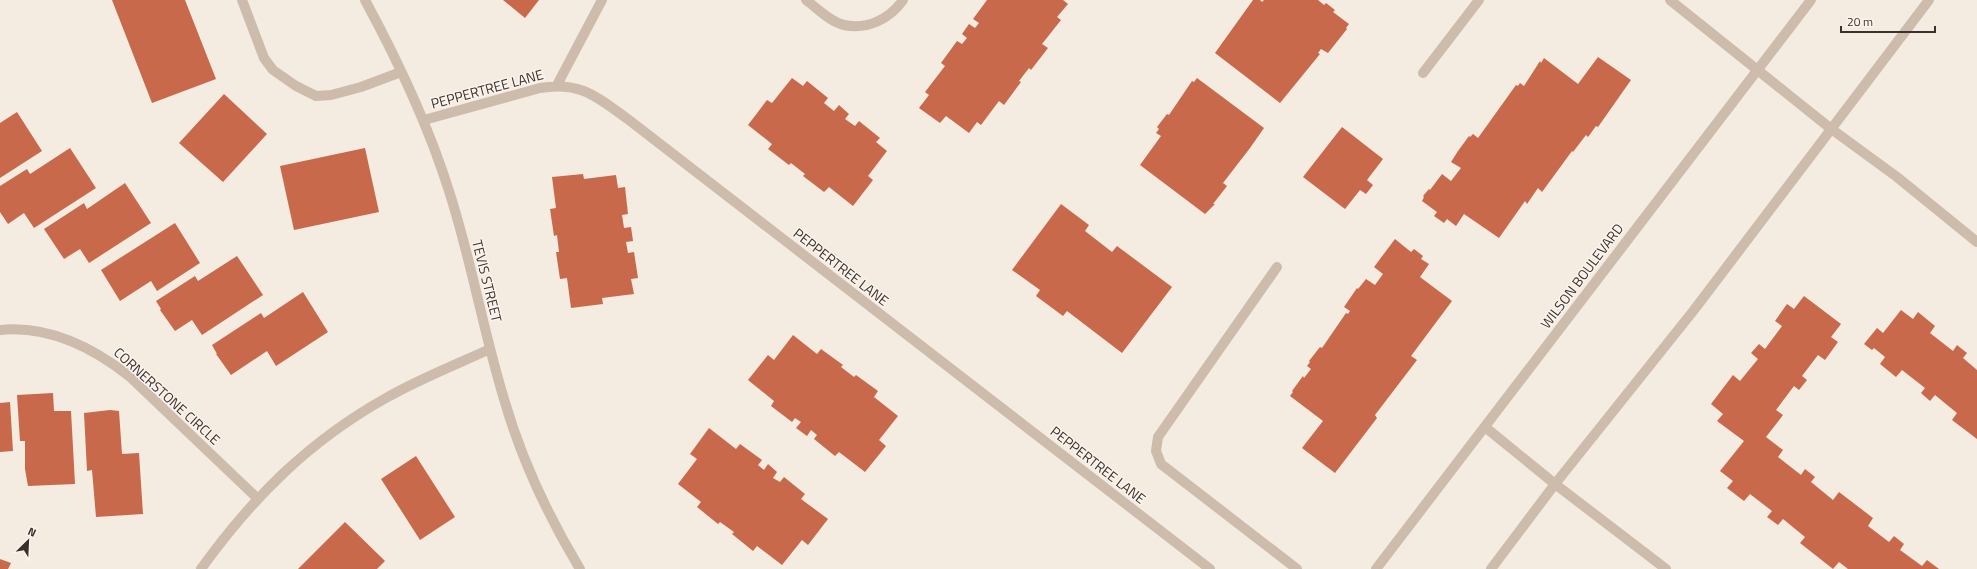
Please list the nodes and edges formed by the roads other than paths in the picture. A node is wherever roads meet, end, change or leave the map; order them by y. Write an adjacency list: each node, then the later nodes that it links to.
1 (242, 0): 11 (street)
2 (365, 0): 11 (street, TEVIS STREET)
3 (602, 0): 13 (street)
4 (806, 0): 5 (street)
5 (903, 0)
6 (1479, 0): 12 (street)
7 (1670, 0): 10 (street)
8 (1811, 0): 10 (street, WILSON BOULEVARD)
9 (1929, 0): 15 (street)
10 (1757, 70): 15 (street); 20 (street, WILSON BOULEVARD)
11 (401, 72): 14 (street, TEVIS STREET)
12 (1423, 73)
13 (557, 85): 14 (street, PEPPERTREE LANE); 25 (street, PEPPERTREE LANE)
14 (424, 120): 19 (street, TEVIS STREET)
15 (1830, 128): 16 (street); 21 (street)
16 (1977, 242)
17 (1276, 267): 26 (street)
18 (0, 330): 22 (street, CORNERSTONE CIRCLE)
19 (490, 349): 22 (street); 24 (street, TEVIS STREET)
20 (1485, 427): 21 (street); 27 (street, WILSON BOULEVARD)
21 (1555, 484): 28 (street); 29 (street)
22 (257, 498): 23 (street)
23 (201, 569)
24 (580, 569)
25 (1210, 569)
26 (1297, 569)
27 (1376, 569)
28 (1491, 569)
29 (1666, 569)

